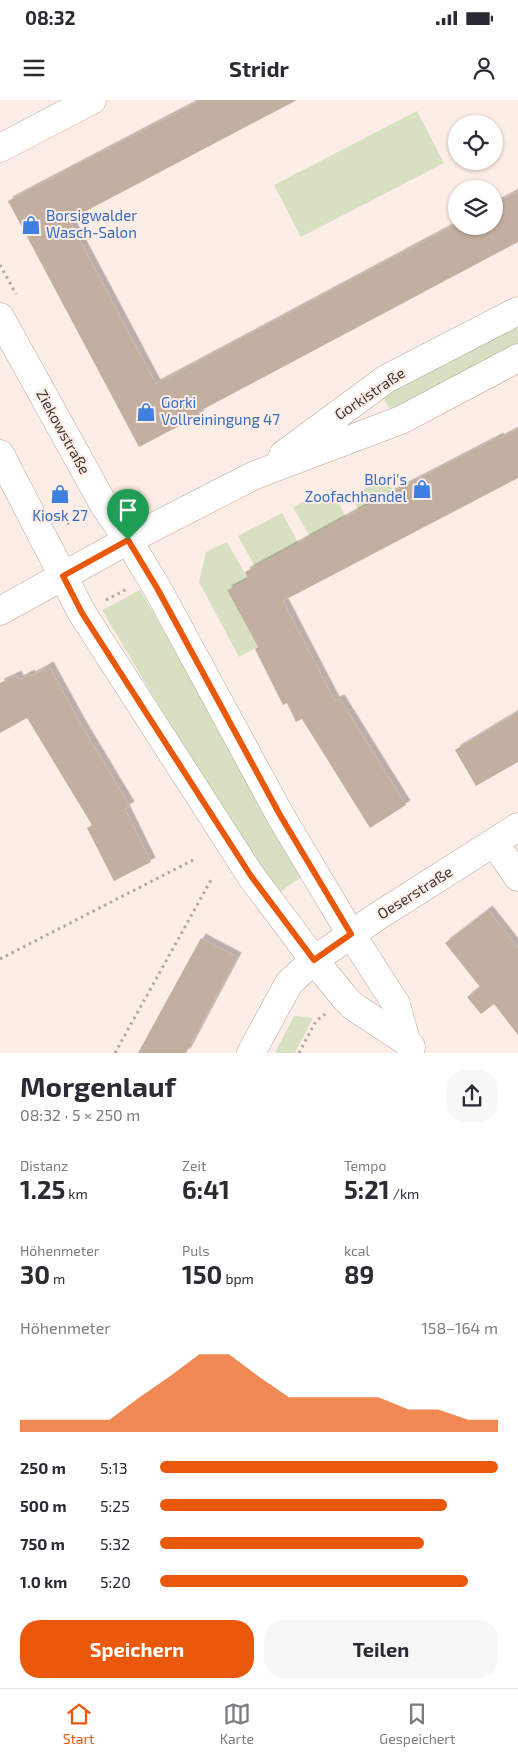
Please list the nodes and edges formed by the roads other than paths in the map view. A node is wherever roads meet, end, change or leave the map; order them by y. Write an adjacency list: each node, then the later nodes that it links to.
1 (92, 100): 2 (street)
2 (0, 148)
3 (518, 311): 7 (street, Gorkistraße)
4 (0, 317): 8 (street, Ziekowstraße)
5 (518, 358): 7 (street, Gorkistraße)
6 (0, 454): 9 (street, Ziekowstraße)
7 (256, 475): 8 (street, Gorkistraße)
8 (128, 540): 9 (street, Gorkistraße); 14 (street, Ziekowstraße)
9 (63, 576): 10 (street, Gorkistraße); 15 (street, Ziekowstraße)
10 (0, 611)
11 (518, 828): 12 (street, Oeserstraße)
12 (494, 842): 13 (street); 14 (street, Oeserstraße)
13 (518, 876)
14 (351, 934): 15 (street, Oeserstraße); 16 (street, Ziekowstraße)
15 (314, 960): 16 (street, Ziekowstraße); 17 (street, Oeserstraße)
16 (411, 1047)
17 (251, 1053)

